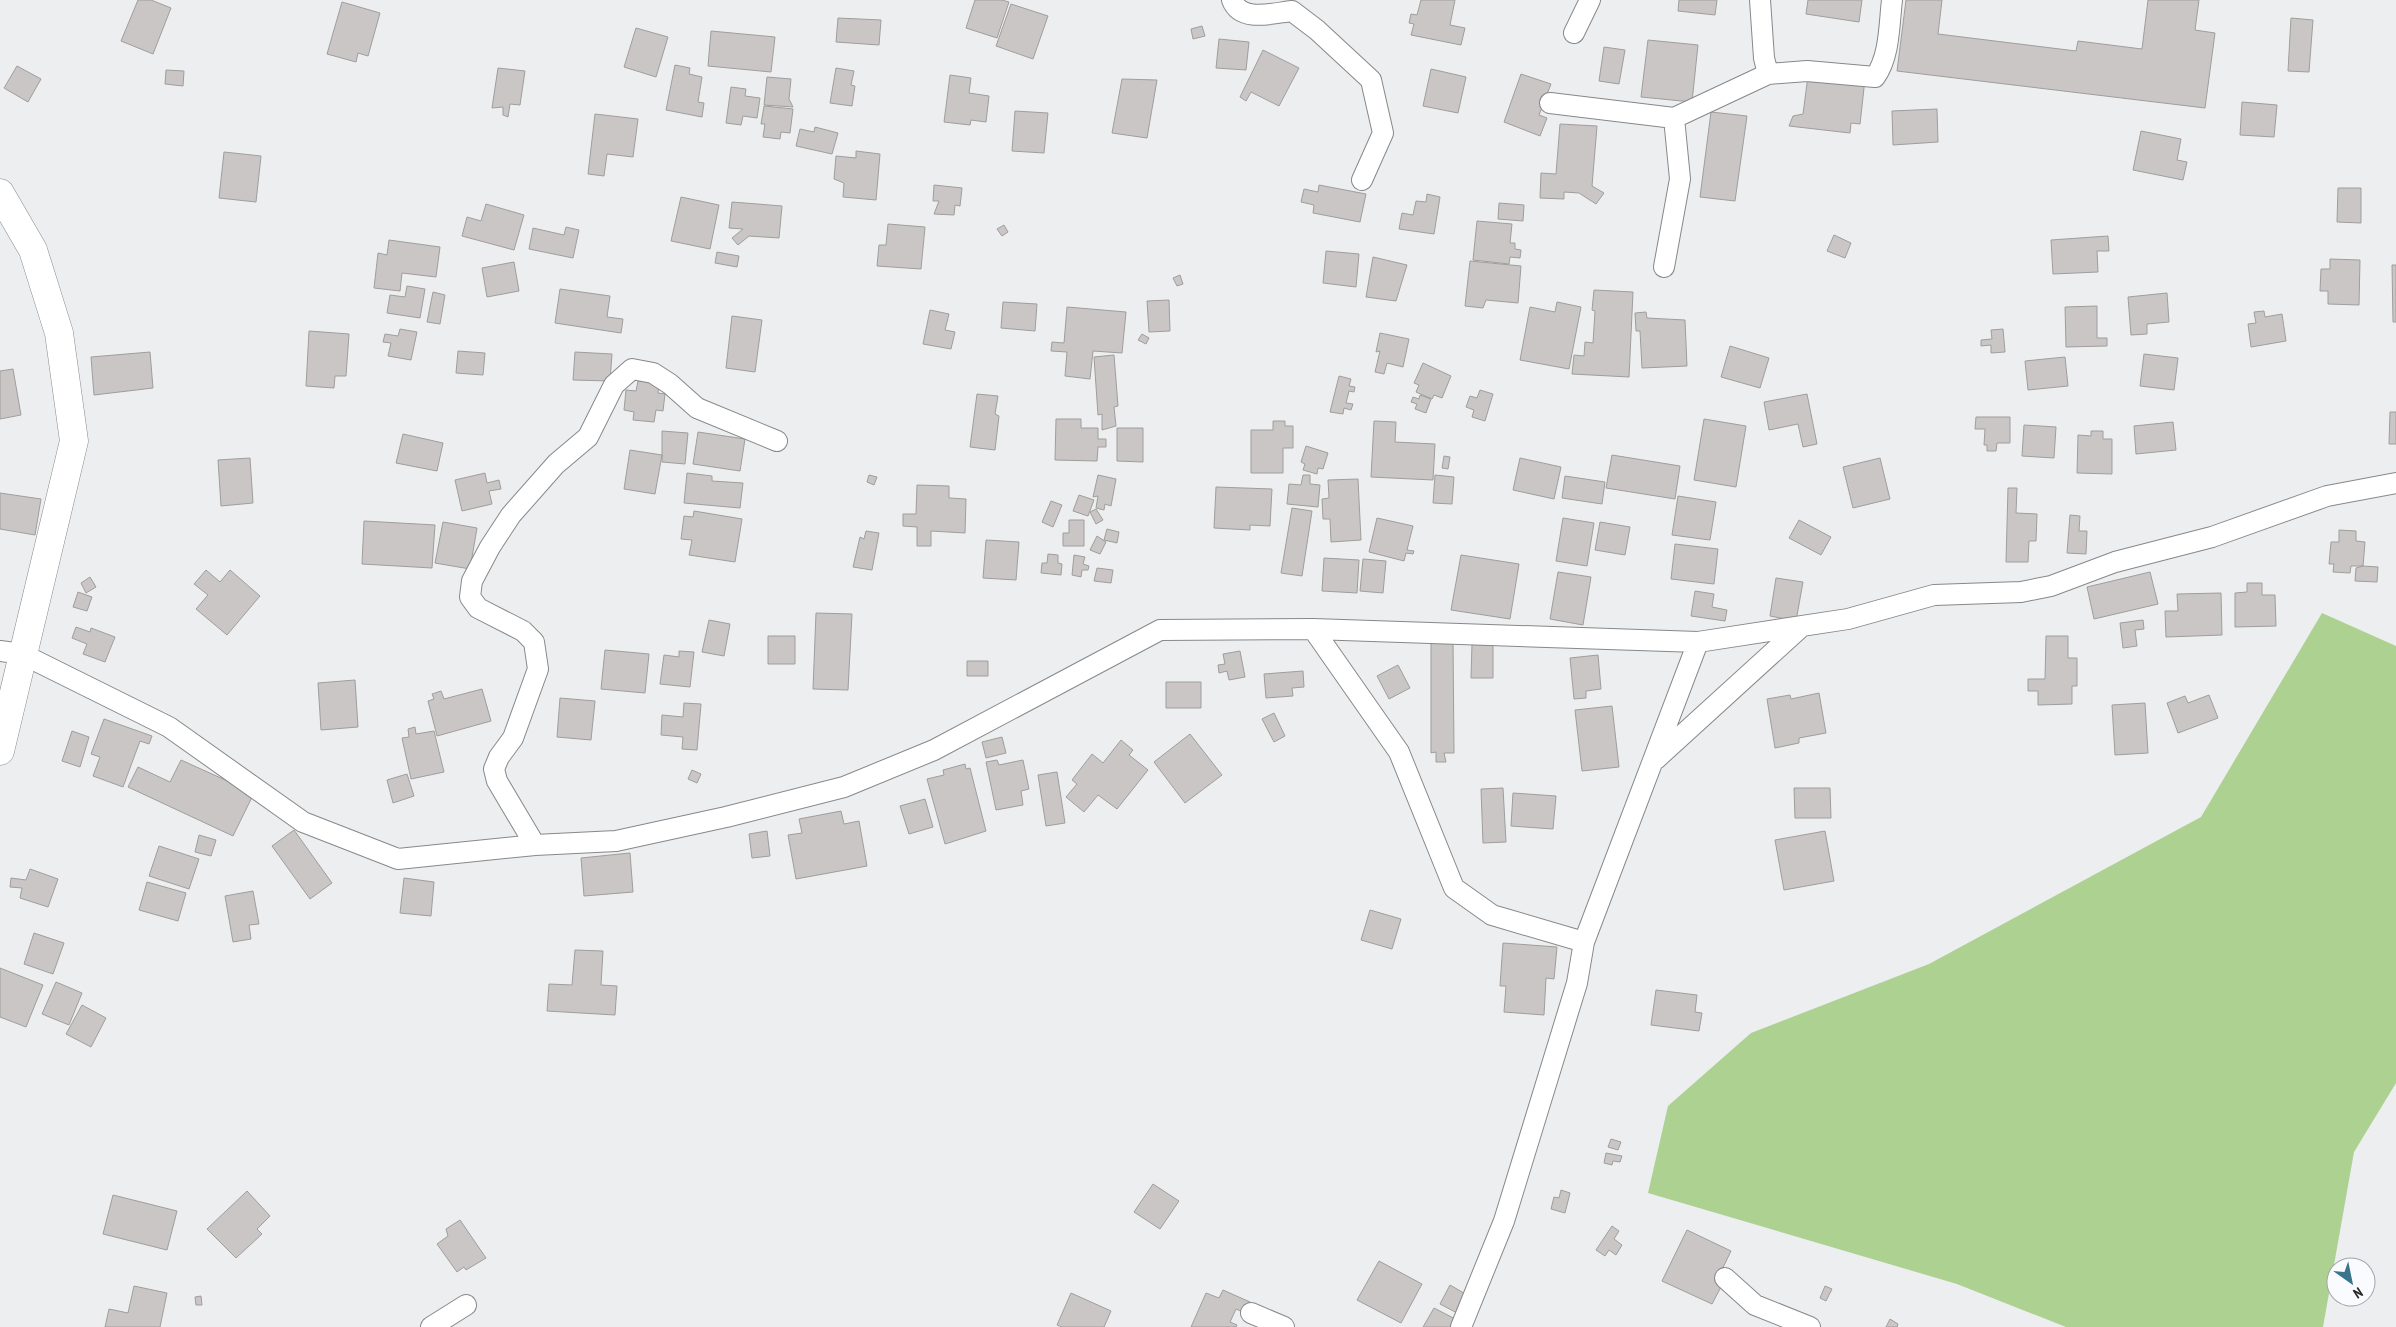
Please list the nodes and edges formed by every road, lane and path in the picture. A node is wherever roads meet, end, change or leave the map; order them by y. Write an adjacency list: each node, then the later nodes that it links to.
1 (1232, 0): 9 (street)
2 (1590, 0): 5 (street)
3 (1760, 0): 6 (street)
4 (1892, 0): 6 (street)
5 (1574, 33)
6 (1768, 74): 8 (street)
7 (1550, 103): 8 (street)
8 (1674, 118): 11 (street)
9 (1362, 180)
10 (0, 193): 17 (main road)
11 (1664, 268)
12 (777, 441): 20 (street)
13 (2396, 483): 14 (street)
14 (1802, 626): 16 (street); 19 (street)
15 (1313, 629): 16 (street); 20 (street); 21 (street)
16 (1698, 642): 19 (street)
17 (11, 653): 18 (main road); 20 (street)
18 (0, 751)
19 (1654, 761): 21 (street)
20 (535, 845)
21 (1584, 942): 27 (street)
22 (1725, 1278): 28 (street)
23 (466, 1305): 25 (street)
24 (1251, 1313): 26 (street)
25 (431, 1327)
26 (1284, 1327)
27 (1461, 1327)
28 (1810, 1327)

